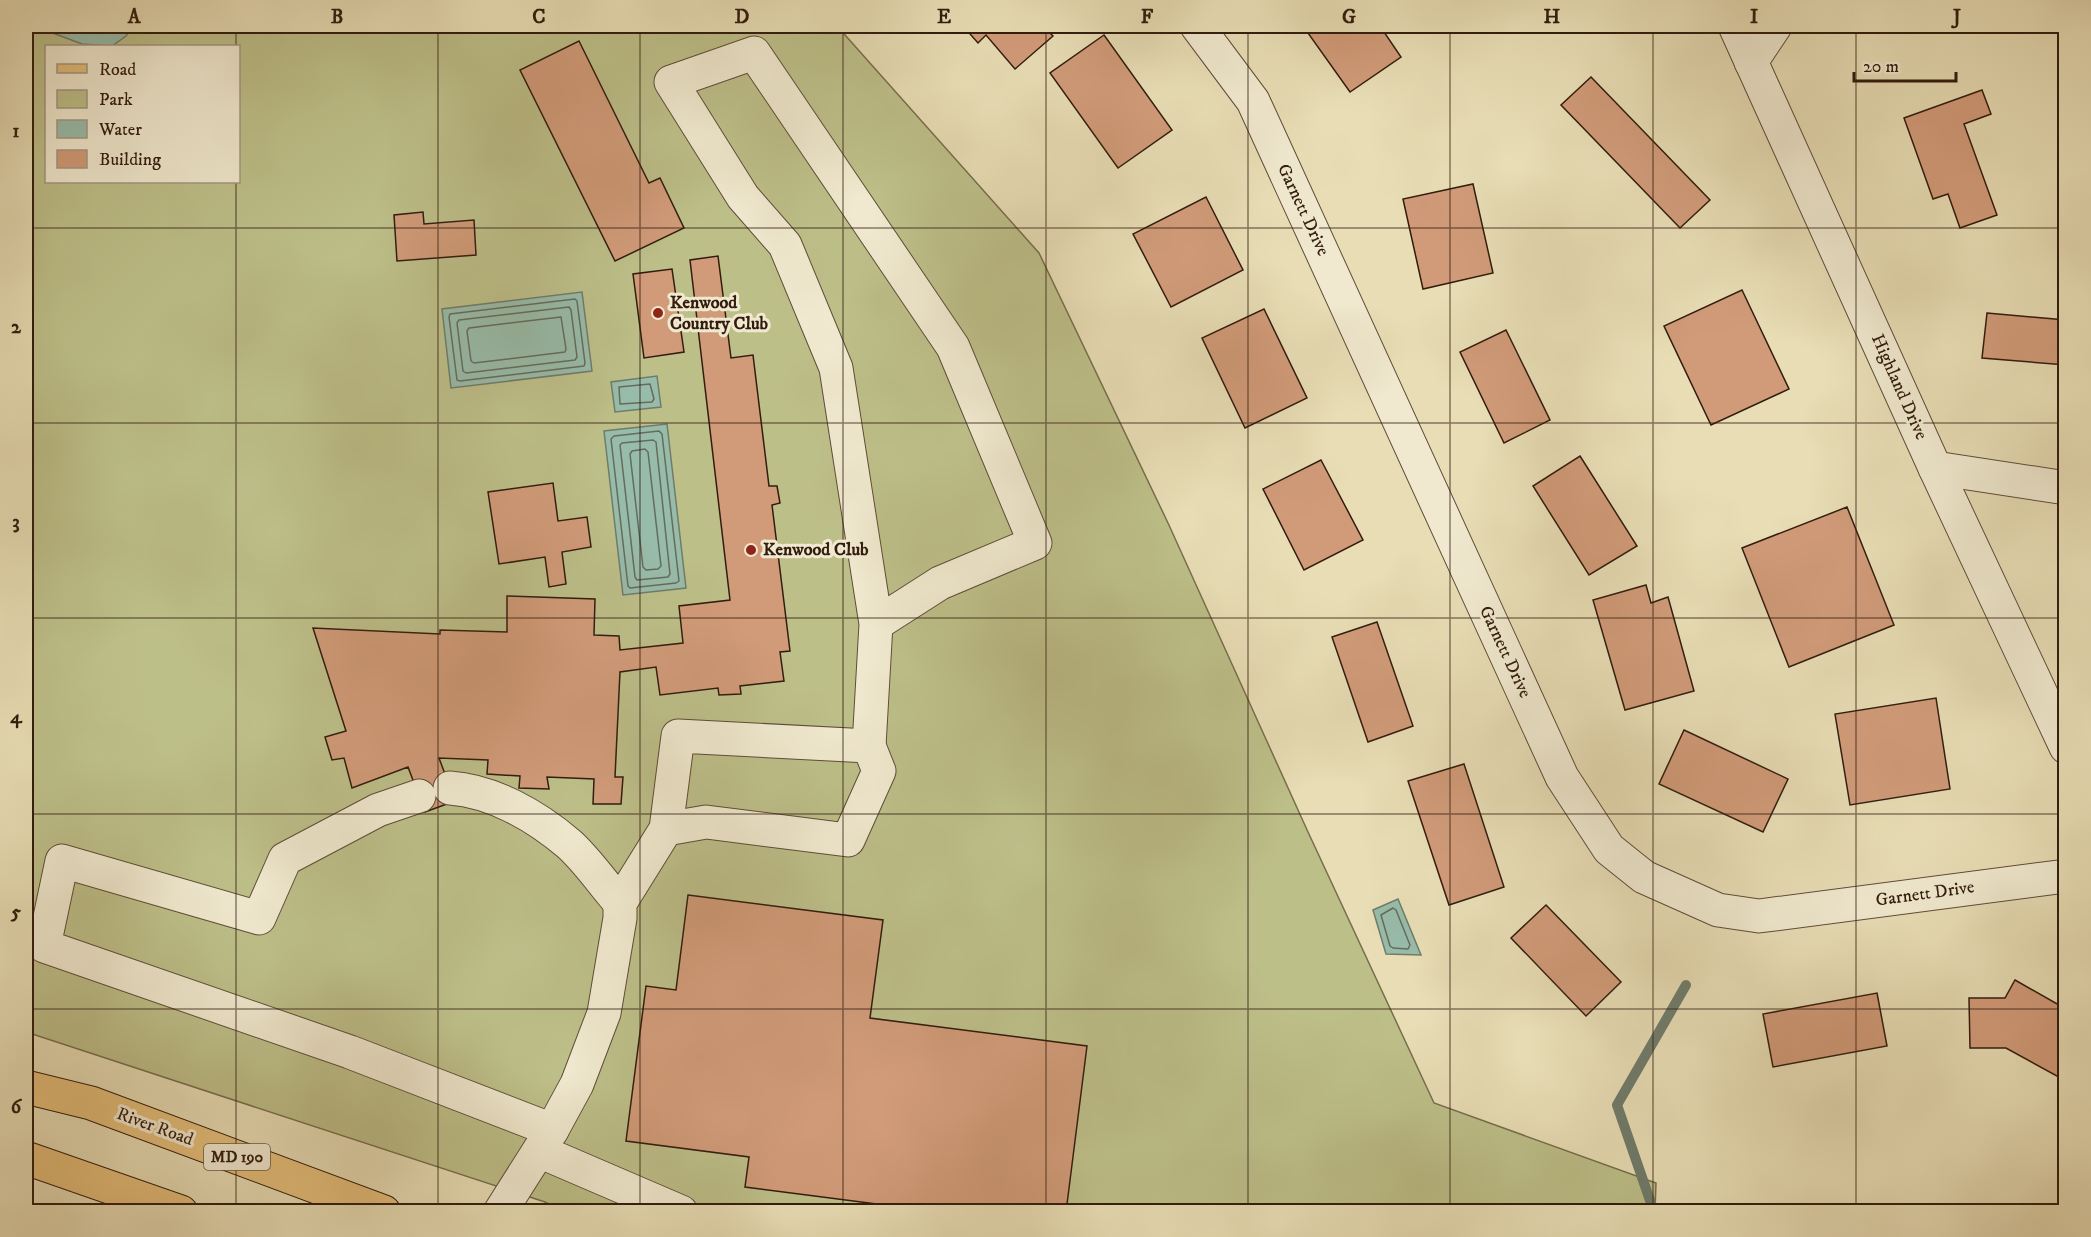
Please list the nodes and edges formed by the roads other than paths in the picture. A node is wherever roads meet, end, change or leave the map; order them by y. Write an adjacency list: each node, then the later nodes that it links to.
1 (1197, 26): 11 (street, Garnett Drive)
2 (1735, 26): 4 (street, Highland Drive)
3 (1775, 26): 4 (street)
4 (1751, 62): 5 (street, Highland Drive)
5 (1935, 468): 6 (street); 9 (street, Highland Drive)
6 (2066, 488)
7 (876, 624): 7 (street); 8 (street)
8 (868, 746): 10 (street); 10 (street)
9 (2066, 747)
10 (666, 829): 12 (street)
11 (2066, 876)
12 (620, 903): 14 (street); 14 (street)
13 (26, 1087): 17 (main road, River Road / MD 190)
14 (545, 1140): 18 (street); 19 (street)
15 (26, 1158): 16 (main road)
16 (181, 1212)
17 (384, 1212)
18 (500, 1212)
19 (681, 1212)

